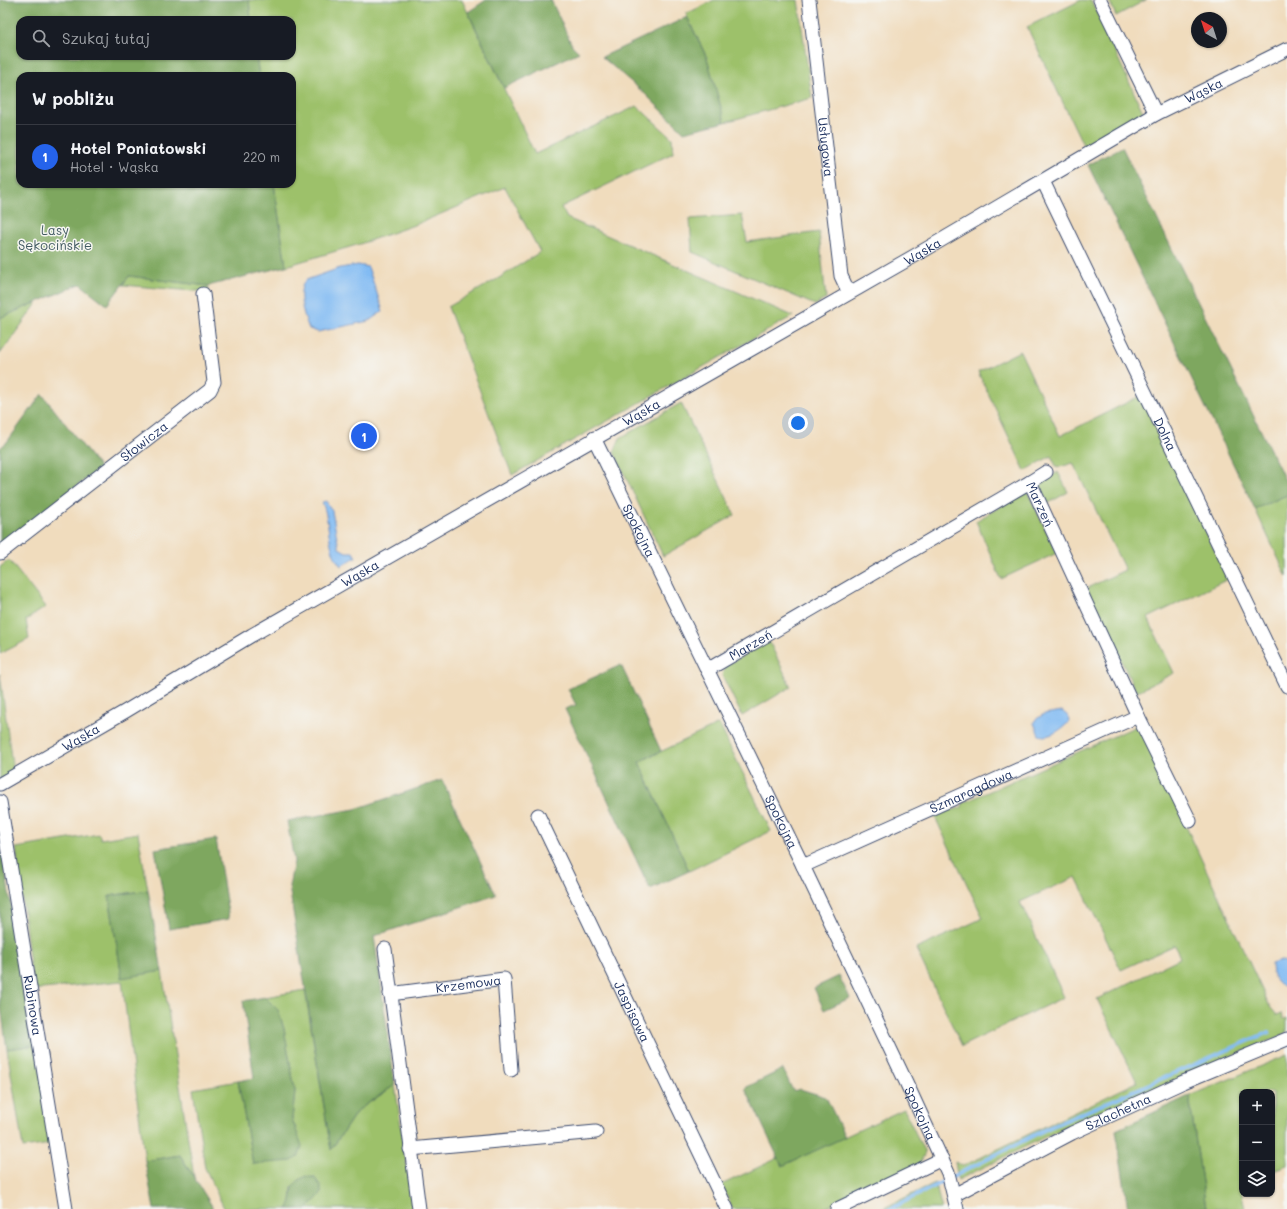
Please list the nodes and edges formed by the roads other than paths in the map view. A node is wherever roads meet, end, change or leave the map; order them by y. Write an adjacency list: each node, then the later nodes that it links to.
1 (809, 0): 6 (street, Usługowa)
2 (1100, 0): 4 (street)
3 (1287, 49): 4 (street, Wąska)
4 (1156, 114): 5 (street, Wąska)
5 (1043, 181): 6 (street, Wąska); 13 (street, Dolna)
6 (849, 292): 8 (street, Wąska)
7 (203, 294): 11 (street, Słowicza)
8 (594, 438): 12 (street, Spokojna); 15 (street, Wąska)
9 (1046, 472): 10 (street)
10 (1030, 482): 12 (street, Marzeń); 14 (street, Marzeń)
11 (0, 553)
12 (707, 670): 19 (street, Spokojna)
13 (1287, 686)
14 (1138, 716): 18 (street, Marzeń); 19 (street, Szmaragdowa)
15 (0, 784)
16 (0, 802): 28 (street, Rubinowa)
17 (538, 815): 30 (street, Jaspisowa)
18 (1190, 821)
19 (804, 866): 26 (street, Spokojna)
20 (385, 949): 21 (street)
21 (390, 994): 23 (street, Krzemowa); 25 (street)
22 (1287, 1039): 27 (street, Szlachetna)
23 (511, 1070)
24 (596, 1132): 25 (street)
25 (410, 1149): 29 (street)
26 (942, 1158): 27 (street, Spokojna); 31 (street)
27 (951, 1184): 32 (street, Spokojna)
28 (66, 1209)
29 (419, 1209)
30 (727, 1209)
31 (837, 1209)
32 (957, 1209)

